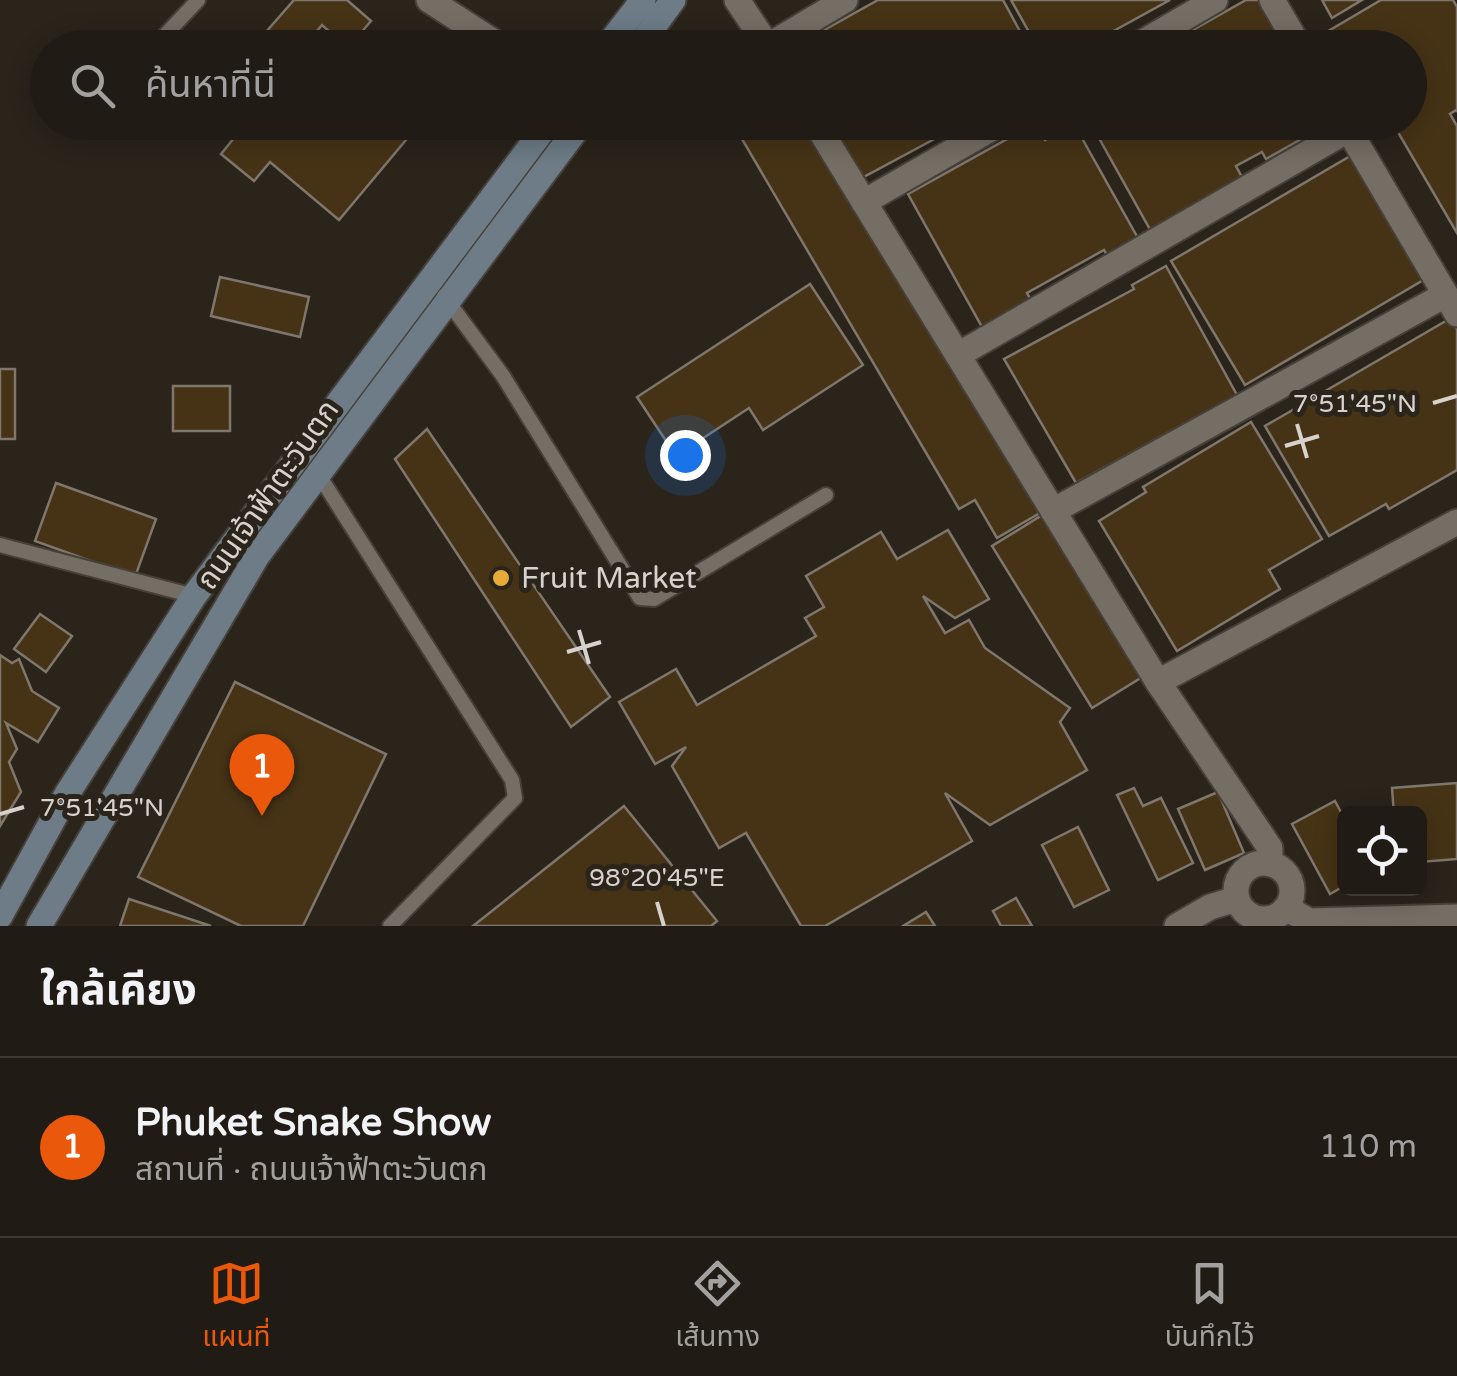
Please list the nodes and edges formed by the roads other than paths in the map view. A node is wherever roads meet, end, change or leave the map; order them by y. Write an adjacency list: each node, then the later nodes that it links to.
1 (198, 0): 9 (lane)
2 (429, 0): 10 (street)
3 (643, 0): 11 (main road)
4 (673, 0): 12 (main road)
5 (737, 0): 13 (street)
6 (846, 0): 14 (street)
7 (1215, 0): 15 (street)
8 (1272, 0): 16 (street)
9 (170, 30)
10 (475, 30)
11 (620, 30)
12 (651, 30)
13 (757, 30)
14 (796, 30)
15 (1164, 30)
16 (1290, 30)
17 (536, 140): 24 (main road, ถนนเจ้าฟ้าตะวันตก)
18 (569, 140): 25 (main road, ถนนเจ้าฟ้าตะวันตก)
19 (826, 140): 23 (street)
20 (971, 140): 23 (street)
21 (1322, 140): 27 (street)
22 (1354, 140): 26 (street)
23 (864, 202): 27 (street)
24 (430, 281): 25 (lane); 28 (main road, ถนนเจ้าฟ้าตะวันตก)
25 (449, 301): 29 (main road, ถนนเจ้าฟ้าตะวันตก); 30 (lane)
26 (1451, 305): 31 (street)
27 (958, 355): 31 (street)
28 (303, 451): 29 (lane); 34 (main road, ถนนเจ้าฟ้าตะวันตก)
29 (318, 474): 42 (main road, ถนนเจ้าฟ้าตะวันตก); 43 (lane)
30 (826, 495)
31 (1053, 510): 35 (street)
32 (1457, 522): 35 (street)
33 (0, 545): 34 (lane)
34 (194, 596): 39 (main road, ถนนเจ้าฟ้าตะวันตก)
35 (1158, 682): 36 (street)
36 (1270, 864): 37 (street); 38 (street)
37 (1236, 899): 38 (street); 40 (street)
38 (1286, 908): 41 (street)
39 (0, 916)
40 (1210, 916): 44 (street)
41 (1445, 920)
42 (39, 926)
43 (390, 926)
44 (1177, 926)

